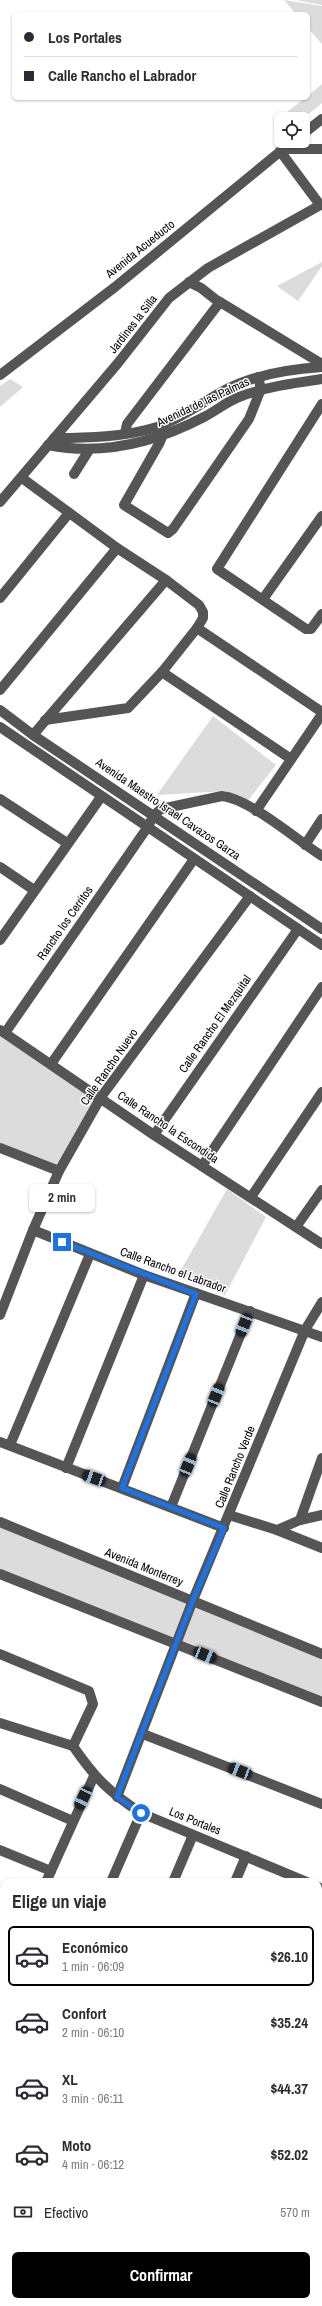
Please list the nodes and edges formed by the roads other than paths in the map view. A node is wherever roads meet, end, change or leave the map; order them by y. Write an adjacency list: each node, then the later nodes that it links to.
1 (322, 119): 2 (street)
2 (310, 128)
3 (284, 148): 5 (street, Avenida Acueducto)
4 (322, 149): 5 (street)
5 (281, 150): 6 (street); 10 (street, Avenida Acueducto)
6 (321, 204): 7 (street, Jardines la Silla)
7 (189, 282): 8 (street); 18 (street, Jardines la Silla)
8 (220, 302): 9 (street); 16 (street)
9 (322, 366): 11 (street, Avenida de las Palmas)
10 (0, 375)
11 (258, 377): 13 (street); 15 (street, Avenida de las Palmas)
12 (322, 379): 13 (street, Avenida de las Palmas)
13 (261, 389): 17 (street, Avenida de las Palmas); 17 (street)
14 (322, 404): 28 (street)
15 (158, 426): 16 (street, Avenida de las Palmas); 17 (street)
16 (125, 433): 18 (street, Avenida de las Palmas)
17 (162, 437): 19 (street, Avenida de las Palmas)
18 (51, 441): 19 (street, Avenida de las Palmas); 21 (street, Jardines la Silla)
19 (89, 450): 20 (street)
20 (74, 474)
21 (22, 478): 22 (street, Jardines la Silla); 23 (street)
22 (0, 502)
23 (69, 513): 25 (street); 27 (street)
24 (322, 516): 28 (street)
25 (117, 548): 26 (street); 32 (street)
26 (166, 580): 30 (street); 35 (street)
27 (0, 598)
28 (263, 599): 29 (street)
29 (322, 614)
30 (197, 628): 31 (street); 34 (street)
31 (162, 672): 35 (street); 38 (street)
32 (0, 690)
33 (0, 710): 37 (street, Avenida Maestro Israel Cavazos Garza)
34 (322, 713): 38 (street)
35 (45, 720): 37 (street)
36 (0, 727): 39 (street)
37 (33, 735): 42 (street, Avenida Maestro Israel Cavazos Garza)
38 (291, 759): 41 (street)
39 (101, 797): 44 (street); 45 (street)
40 (0, 799): 45 (street)
41 (256, 811): 42 (street); 46 (street)
42 (154, 815): 44 (street, Rancho los Cerritos); 53 (street, Avenida Maestro Israel Cavazos Garza)
43 (322, 819): 46 (street)
44 (147, 828): 48 (street); 57 (street, Rancho los Cerritos)
45 (67, 843): 50 (street)
46 (305, 845): 47 (street)
47 (322, 856)
48 (194, 859): 51 (street); 58 (street)
49 (0, 867): 50 (street)
50 (34, 890): 54 (street)
51 (250, 896): 52 (street); 60 (street, Calle Rancho Nuevo)
52 (298, 929): 55 (street); 61 (street, Calle Rancho El Mezquital)
53 (322, 929)
54 (0, 939)
55 (322, 945)
56 (322, 987): 63 (street)
57 (2, 1032): 58 (street, Calle Rancho la Escondida)
58 (51, 1064): 60 (street, Calle Rancho la Escondida)
59 (322, 1092): 66 (street)
60 (101, 1097): 61 (street, Calle Rancho la Escondida); 64 (street, Calle Rancho Nuevo)
61 (154, 1135): 63 (street, Calle Rancho la Escondida)
62 (1, 1151): 64 (street)
63 (202, 1166): 66 (street, Calle Rancho la Escondida)
64 (59, 1171): 68 (street, Calle Rancho Nuevo)
65 (322, 1190): 67 (street)
66 (251, 1197): 67 (street, Calle Rancho la Escondida)
67 (296, 1227): 69 (street, Calle Rancho la Escondida)
68 (33, 1230): 70 (street, Calle Rancho el Labrador); 75 (street, Calle Rancho Nuevo)
69 (322, 1244)
70 (90, 1254): 71 (street, Calle Rancho el Labrador); 79 (street)
71 (144, 1275): 72 (street, Calle Rancho el Labrador); 81 (street)
72 (196, 1294): 74 (street, Calle Rancho el Labrador); 82 (street)
73 (322, 1302): 76 (street, Calle Rancho Verde)
74 (250, 1311): 76 (street, Calle Rancho el Labrador); 83 (street)
75 (0, 1315)
76 (305, 1330): 77 (street, Calle Rancho el Labrador); 84 (street, Calle Rancho Verde)
77 (322, 1337)
78 (0, 1442): 79 (street)
79 (10, 1445): 81 (street)
80 (322, 1458): 86 (street)
81 (66, 1468): 82 (street)
82 (122, 1488): 83 (street)
83 (170, 1507): 88 (street)
84 (229, 1515): 88 (street, Calle Rancho Verde); 89 (street)
85 (322, 1515): 86 (street)
86 (300, 1520): 89 (street)
87 (0, 1522): 92 (street, Avenida Monterrey)
88 (224, 1528): 92 (street, Calle Rancho Verde)
89 (277, 1530): 90 (street)
90 (322, 1548)
91 (0, 1574): 93 (street)
92 (193, 1600): 93 (street, Calle Rancho Verde); 95 (street, Avenida Monterrey)
93 (176, 1643): 96 (street); 98 (street, Calle Rancho Verde)
94 (0, 1654): 99 (street)
95 (322, 1654)
96 (322, 1702)
97 (0, 1723): 99 (street)
98 (143, 1734): 102 (street, Calle Rancho Verde); 103 (street)
99 (73, 1746): 100 (street, Los Portales)
100 (94, 1776): 102 (street, Los Portales); 105 (street)
101 (0, 1789): 105 (street)
102 (117, 1797): 104 (street, Los Portales)
103 (322, 1804)
104 (141, 1813): 106 (street, Los Portales); 111 (street)
105 (73, 1821): 109 (street)
106 (193, 1835): 108 (street, Los Portales); 112 (street)
107 (0, 1850): 109 (street)
108 (246, 1856): 113 (street); 114 (street, Los Portales)
109 (51, 1871): 110 (street)
110 (48, 1878)
111 (113, 1878)
112 (175, 1878)
113 (237, 1878)
114 (294, 1878)

